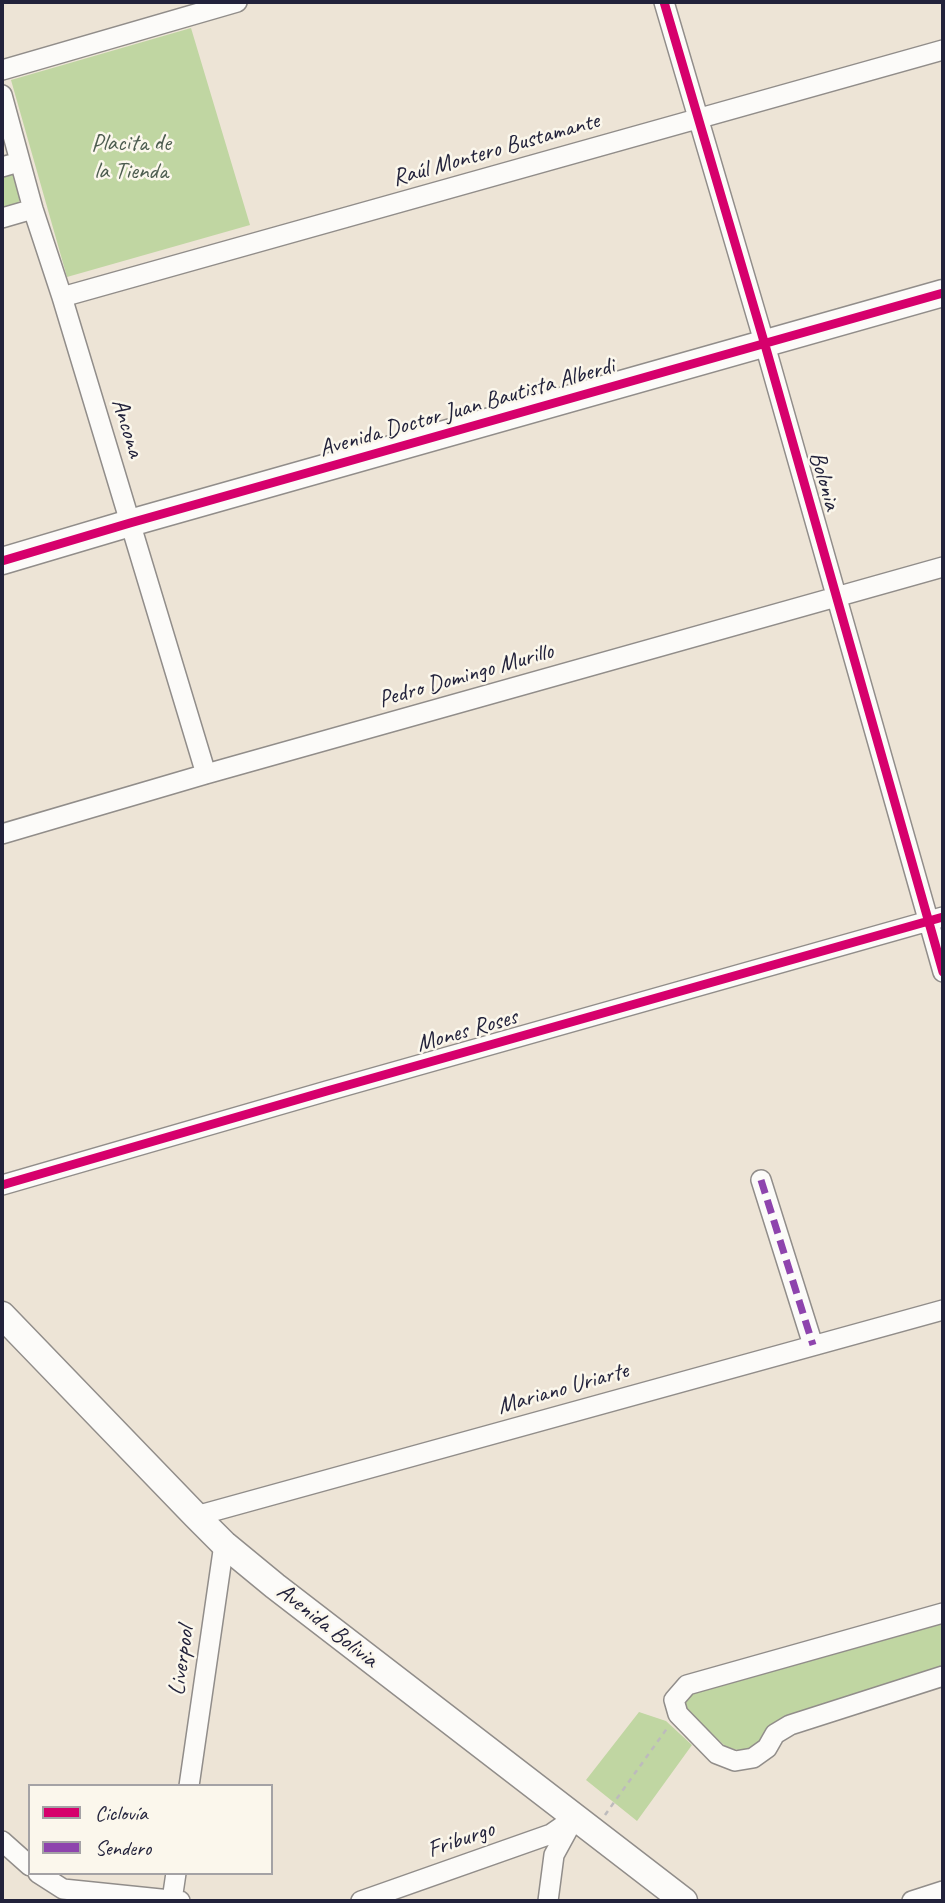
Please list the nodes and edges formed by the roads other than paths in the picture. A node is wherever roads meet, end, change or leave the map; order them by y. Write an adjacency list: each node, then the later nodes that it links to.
1 (237, 2): 4 (street)
2 (664, 2): 6 (street, Bolonia)
3 (943, 50): 6 (street, Raúl Montero Bustamante)
4 (2, 70)
5 (2, 95): 7 (street, Ancona)
6 (698, 118): 11 (street, Raúl Montero Bustamante); 12 (street, Bolonia)
7 (11, 164): 8 (street, Ancona)
8 (33, 209): 9 (street); 11 (street, Ancona)
9 (2, 218)
10 (943, 293): 12 (street, Avenida Doctor Juan Bautista Alberdi)
11 (62, 297): 13 (street, Ancona)
12 (765, 345): 13 (street, Avenida Doctor Juan Bautista Alberdi); 16 (street, Bolonia)
13 (130, 523): 14 (street, Avenida Doctor Juan Bautista Alberdi); 17 (street, Ancona)
14 (2, 561)
15 (943, 566): 16 (street, Pedro Domingo Murillo)
16 (837, 597): 17 (street, Pedro Domingo Murillo); 19 (street, Bolonia)
17 (206, 774): 18 (street, Pedro Domingo Murillo)
18 (2, 834)
19 (936, 919): 20 (street, Bolonia); 22 (street, Mones Roses)
20 (943, 972)
21 (761, 1180): 25 (street)
22 (2, 1185)
23 (943, 1310): 25 (street, Mariano Uriarte)
24 (2, 1315): 26 (street, Avenida Bolivia)
25 (813, 1345): 26 (street, Mariano Uriarte)
26 (196, 1516): 27 (street, Avenida Bolivia)
27 (224, 1544): 30 (street, Liverpool); 31 (street, Avenida Bolivia)
28 (943, 1613): 29 (street)
29 (943, 1676)
30 (189, 1784)
31 (574, 1818): 39 (street, Friburgo); 40 (street); 41 (street, Avenida Bolivia)
32 (2, 1841): 33 (street)
33 (28, 1864)
34 (41, 1875): 37 (street)
35 (176, 1875): 38 (street)
36 (943, 1891): 42 (street)
37 (74, 1896): 38 (street)
38 (176, 1901)
39 (361, 1901)
40 (548, 1901)
41 (684, 1901)
42 (912, 1901)

